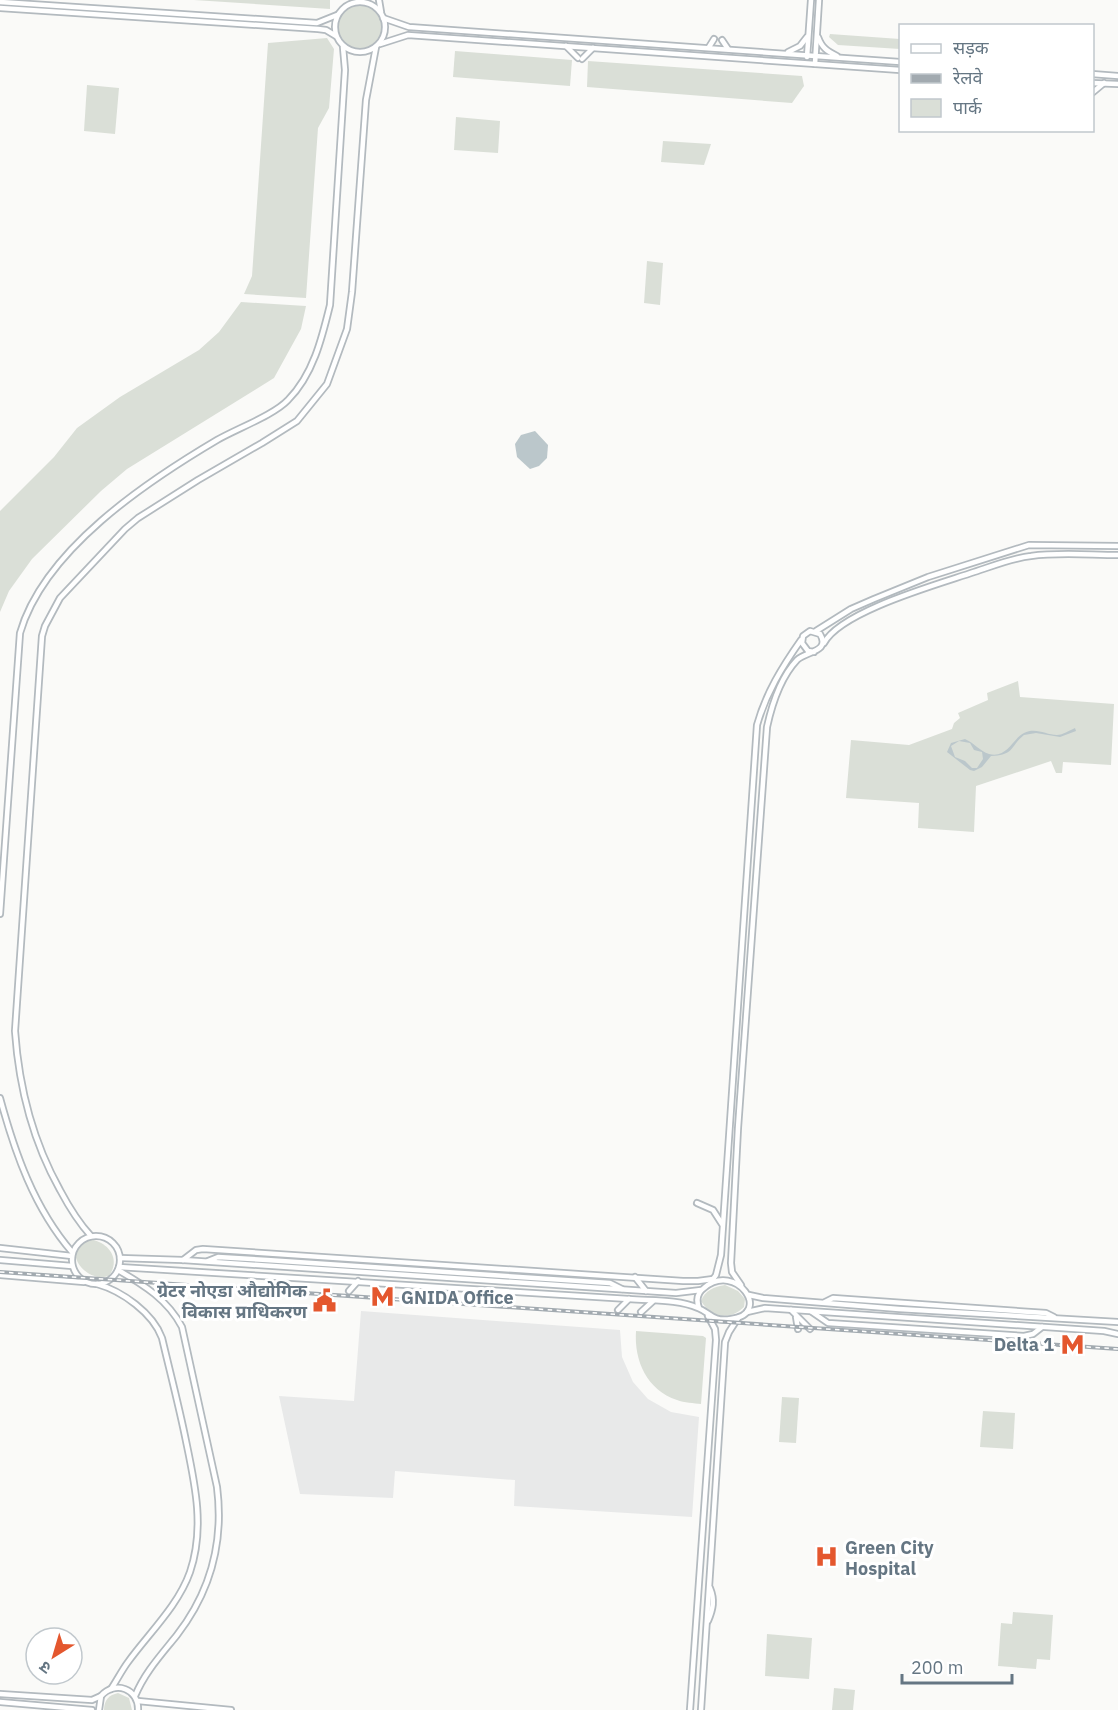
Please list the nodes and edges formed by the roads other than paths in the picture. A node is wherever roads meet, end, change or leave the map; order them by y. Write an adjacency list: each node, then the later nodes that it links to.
1 (347, 0): 6 (street)
2 (379, 0): 9 (street)
3 (811, 0): 10 (street)
4 (819, 0): 11 (street)
5 (0, 2): 8 (street)
6 (345, 6): 8 (street); 9 (street)
7 (0, 8): 12 (street)
8 (337, 15): 12 (street)
9 (382, 16): 15 (street); 18 (street)
10 (808, 34): 21 (street); 22 (street)
11 (817, 35): 23 (street); 24 (street)
12 (336, 36): 17 (street)
13 (714, 39): 18 (street)
14 (722, 40): 20 (street)
15 (378, 45): 16 (street); 17 (street); 45 (street)
16 (566, 46): 19 (street); 19 (street)
17 (343, 47): 41 (street)
18 (709, 47): 20 (street)
19 (593, 48): 26 (street)
20 (728, 49): 21 (street)
21 (786, 53): 22 (street)
22 (807, 55): 23 (street); 26 (street)
23 (815, 56): 24 (street); 27 (street)
24 (840, 57): 25 (street)
25 (899, 62)
26 (807, 63): 27 (street)
27 (815, 64): 28 (street)
28 (899, 70)
29 (1094, 74): 30 (street)
30 (1118, 76)
31 (1094, 83): 32 (street)
32 (1104, 83): 33 (street); 34 (street)
33 (1118, 84)
34 (1094, 91)
35 (1118, 546): 37 (street)
36 (1118, 555): 39 (street)
37 (816, 631): 38 (street); 39 (street)
38 (802, 638): 40 (street); 44 (street)
39 (822, 647): 40 (street)
40 (814, 652): 59 (street)
41 (0, 914)
42 (0, 1098): 47 (street)
43 (698, 1203): 44 (street)
44 (723, 1227): 56 (street)
45 (91, 1236): 47 (street); 48 (street)
46 (1, 1247): 47 (street)
47 (72, 1254): 51 (street)
48 (120, 1258): 50 (street); 52 (street)
49 (0, 1260): 51 (street)
50 (183, 1260): 54 (street); 62 (street)
51 (72, 1266): 57 (street)
52 (118, 1269): 55 (street); 58 (street); 85 (street)
53 (0, 1275): 57 (street)
54 (635, 1277): 56 (street); 62 (street)
55 (358, 1281): 61 (street); 64 (street)
56 (712, 1281): 59 (street); 60 (street)
57 (87, 1282): 58 (street)
58 (97, 1284): 82 (street)
59 (743, 1288): 63 (street)
60 (701, 1289): 62 (street); 66 (street)
61 (349, 1291)
62 (646, 1291)
63 (749, 1295): 70 (street); 75 (street)
64 (629, 1299): 65 (street); 67 (street)
65 (653, 1301): 66 (street); 69 (street)
66 (699, 1308): 72 (street)
67 (618, 1310)
68 (791, 1310): 70 (street); 71 (street); 74 (street)
69 (641, 1312)
70 (746, 1312): 73 (street)
71 (811, 1312): 76 (street); 76 (street)
72 (708, 1316): 73 (street); 81 (street)
73 (740, 1316): 93 (street)
74 (796, 1316): 77 (street); 78 (street)
75 (1118, 1322)
76 (1042, 1327): 79 (street)
77 (798, 1329)
78 (810, 1329)
79 (1118, 1334)
80 (702, 1440): 81 (street)
81 (709, 1440): 92 (street)
82 (111, 1689): 84 (street); 85 (street)
83 (0, 1694): 84 (street)
84 (102, 1696): 89 (street)
85 (135, 1696): 86 (street)
86 (138, 1701): 90 (street); 91 (street)
87 (0, 1702): 88 (street)
88 (92, 1710)
89 (99, 1710)
90 (138, 1710)
91 (231, 1710)
92 (690, 1710)
93 (701, 1710)

